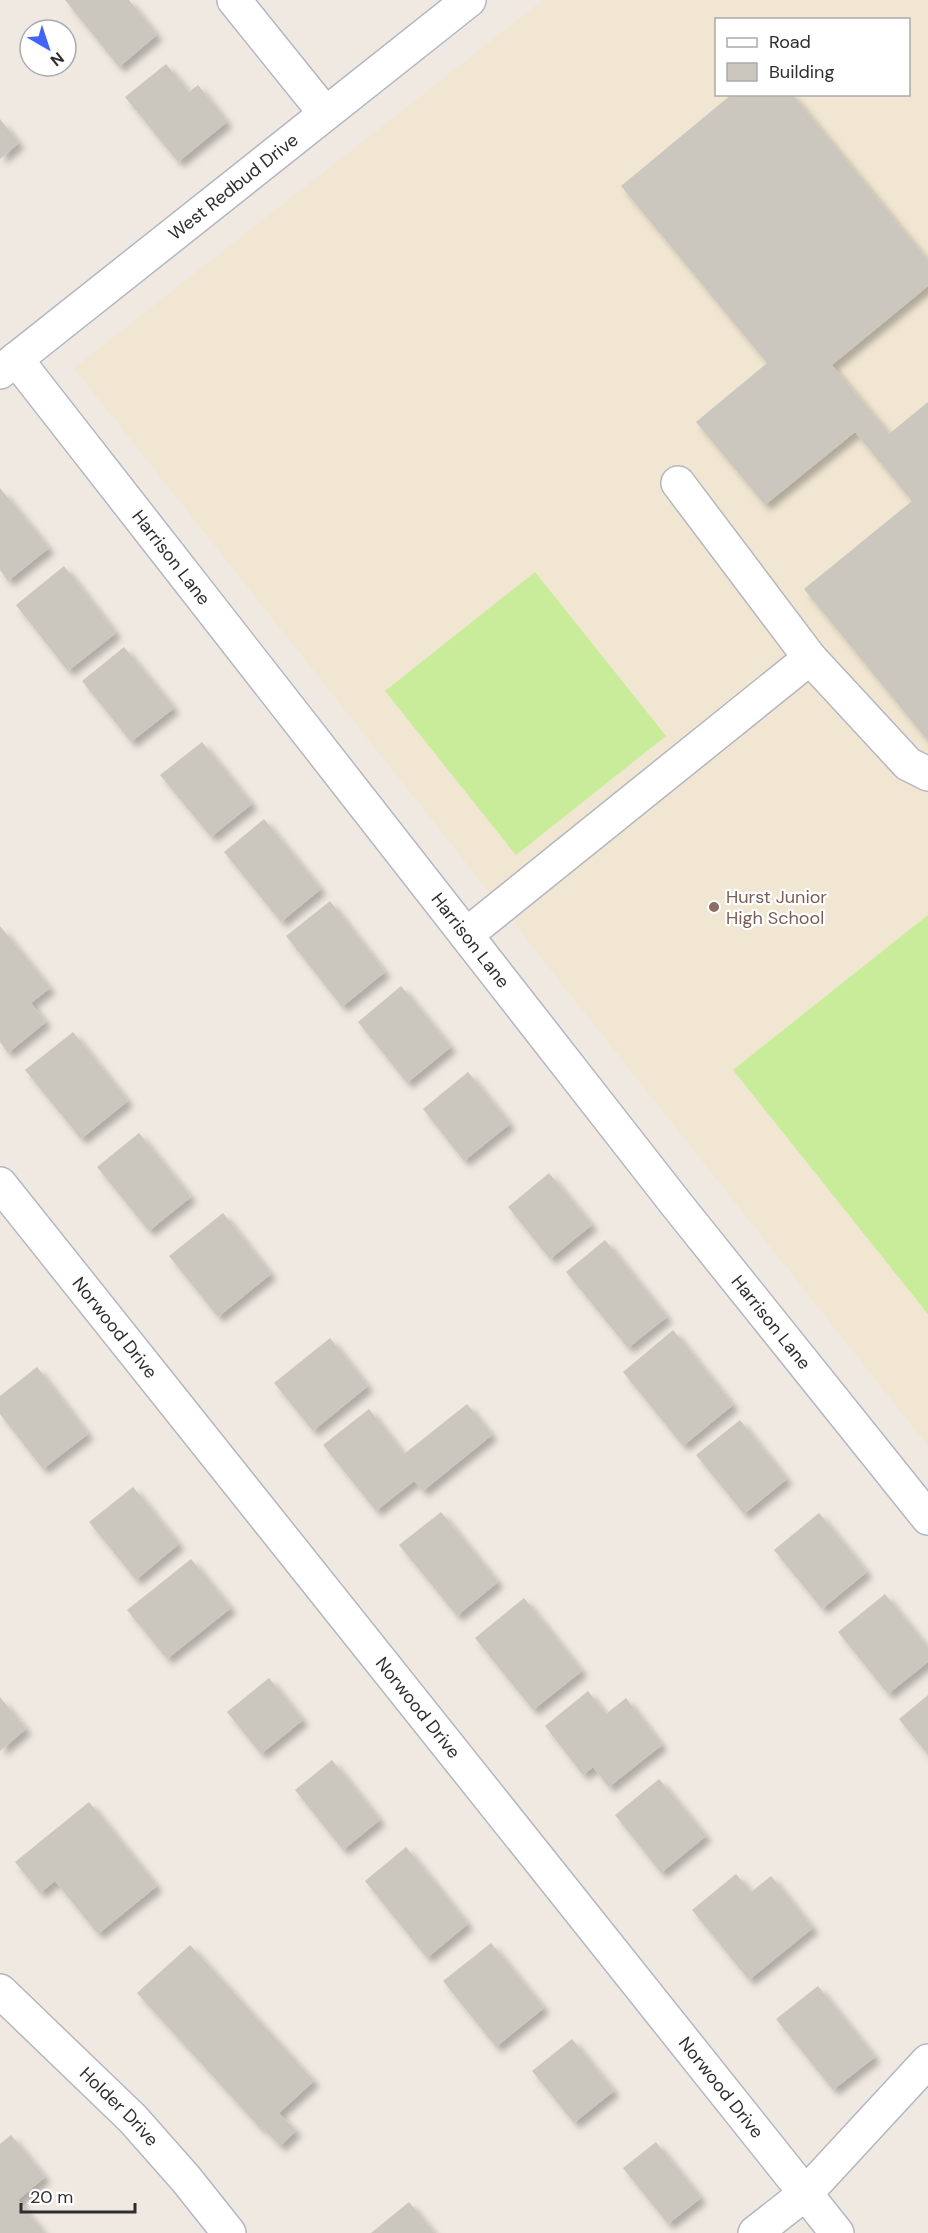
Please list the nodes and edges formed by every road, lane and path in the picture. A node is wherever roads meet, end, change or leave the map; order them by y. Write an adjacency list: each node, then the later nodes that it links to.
1 (234, 0): 3 (street)
2 (469, 0): 3 (street, West Redbud Drive)
3 (325, 113): 4 (street, West Redbud Drive)
4 (8, 366): 8 (street, Harrison Lane)
5 (678, 483): 6 (street)
6 (810, 658): 7 (street); 8 (street)
7 (928, 774)
8 (466, 935): 10 (street, Harrison Lane)
9 (0, 1184): 13 (street, Norwood Drive)
10 (928, 1518)
11 (0, 1991): 14 (street, Holder Drive)
12 (928, 2061): 13 (street)
13 (806, 2193): 15 (street); 16 (street, Norwood Drive)
14 (229, 2233)
15 (755, 2233)
16 (837, 2233)

